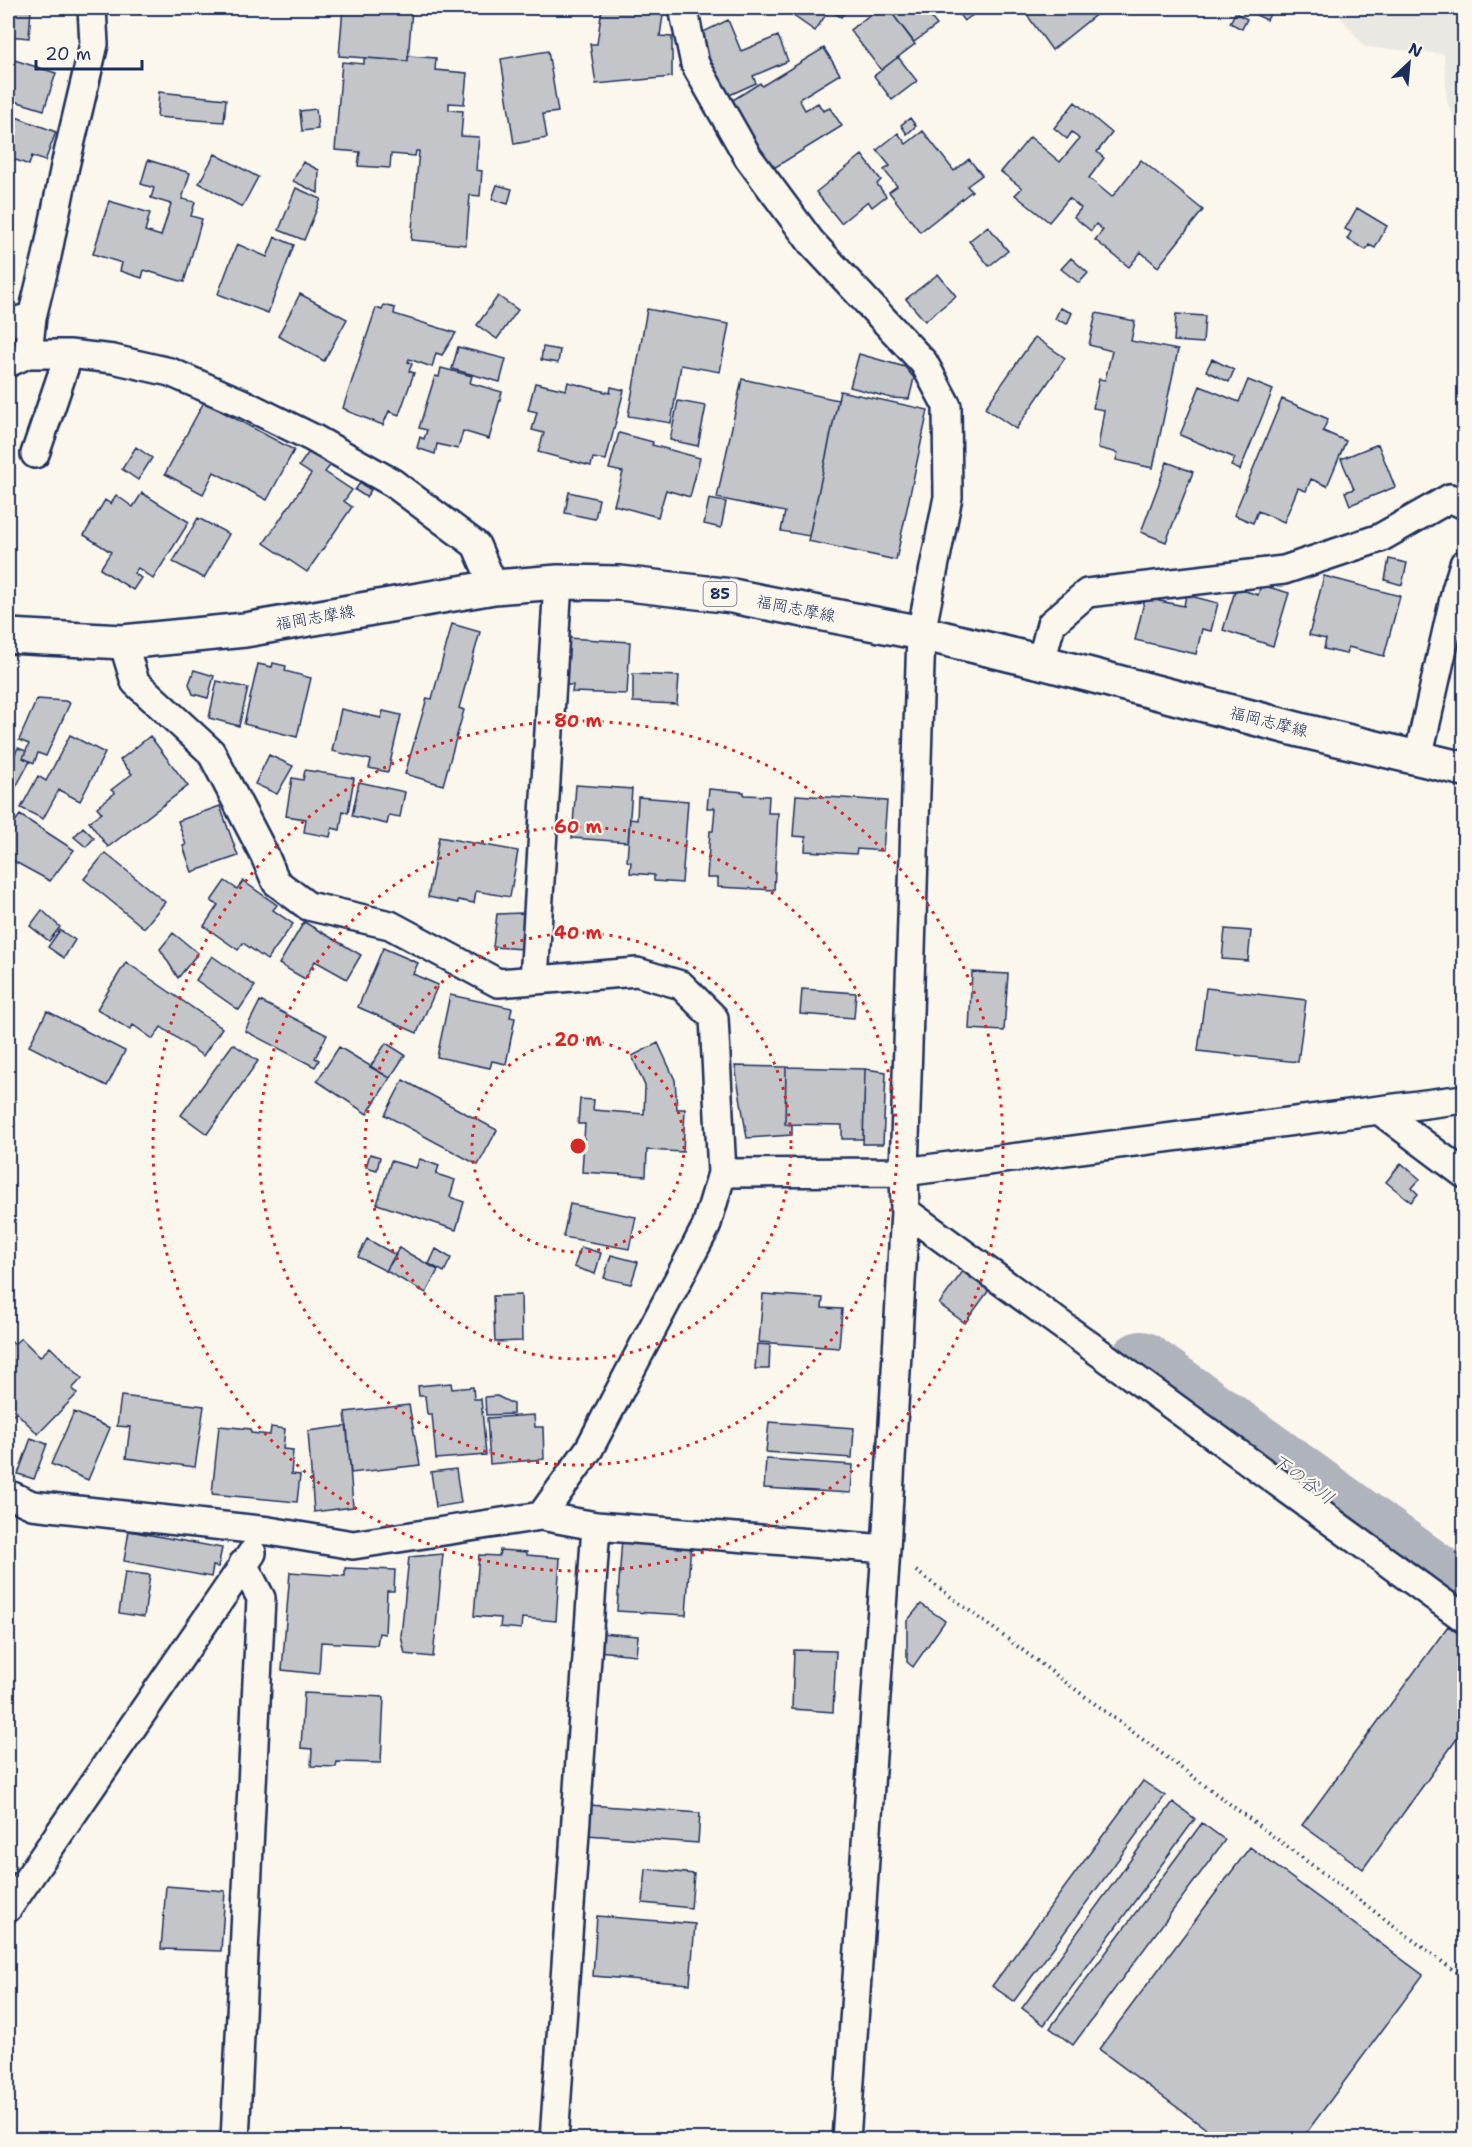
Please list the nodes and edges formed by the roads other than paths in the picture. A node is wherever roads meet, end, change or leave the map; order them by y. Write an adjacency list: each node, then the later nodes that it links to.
1 (92, 8): 3 (street)
2 (683, 8): 11 (street)
3 (20, 320): 5 (street)
4 (69, 354): 5 (street); 6 (street); 10 (street)
5 (18, 358)
6 (35, 454)
7 (1464, 505): 14 (street)
8 (1464, 564): 15 (street)
9 (558, 582): 10 (main road, 福岡志摩線 / 85); 11 (main road, 福岡志摩線 / 85); 17 (street)
10 (494, 587): 13 (main road, 福岡志摩線 / 85)
11 (921, 633): 14 (main road, 福岡志摩線 / 85); 20 (street)
12 (8, 636): 13 (main road, 福岡志摩線 / 85)
13 (123, 642): 17 (street)
14 (1041, 662): 15 (main road, 福岡志摩線 / 85)
15 (1418, 758): 16 (main road, 福岡志摩線 / 85)
16 (1464, 768)
17 (534, 980): 21 (street)
18 (1464, 1099): 19 (street)
19 (1380, 1111): 20 (street); 22 (street)
20 (904, 1172): 21 (street); 23 (street)
21 (722, 1173): 25 (street)
22 (1464, 1174)
23 (905, 1211): 28 (street); 30 (street)
24 (8, 1494): 27 (street)
25 (541, 1516): 26 (street); 27 (street)
26 (596, 1526): 28 (street); 33 (street)
27 (269, 1531): 29 (street)
28 (886, 1549): 34 (street)
29 (243, 1564): 31 (street); 32 (street)
30 (1464, 1618)
31 (8, 1908)
32 (235, 2139)
33 (554, 2139)
34 (846, 2139)

